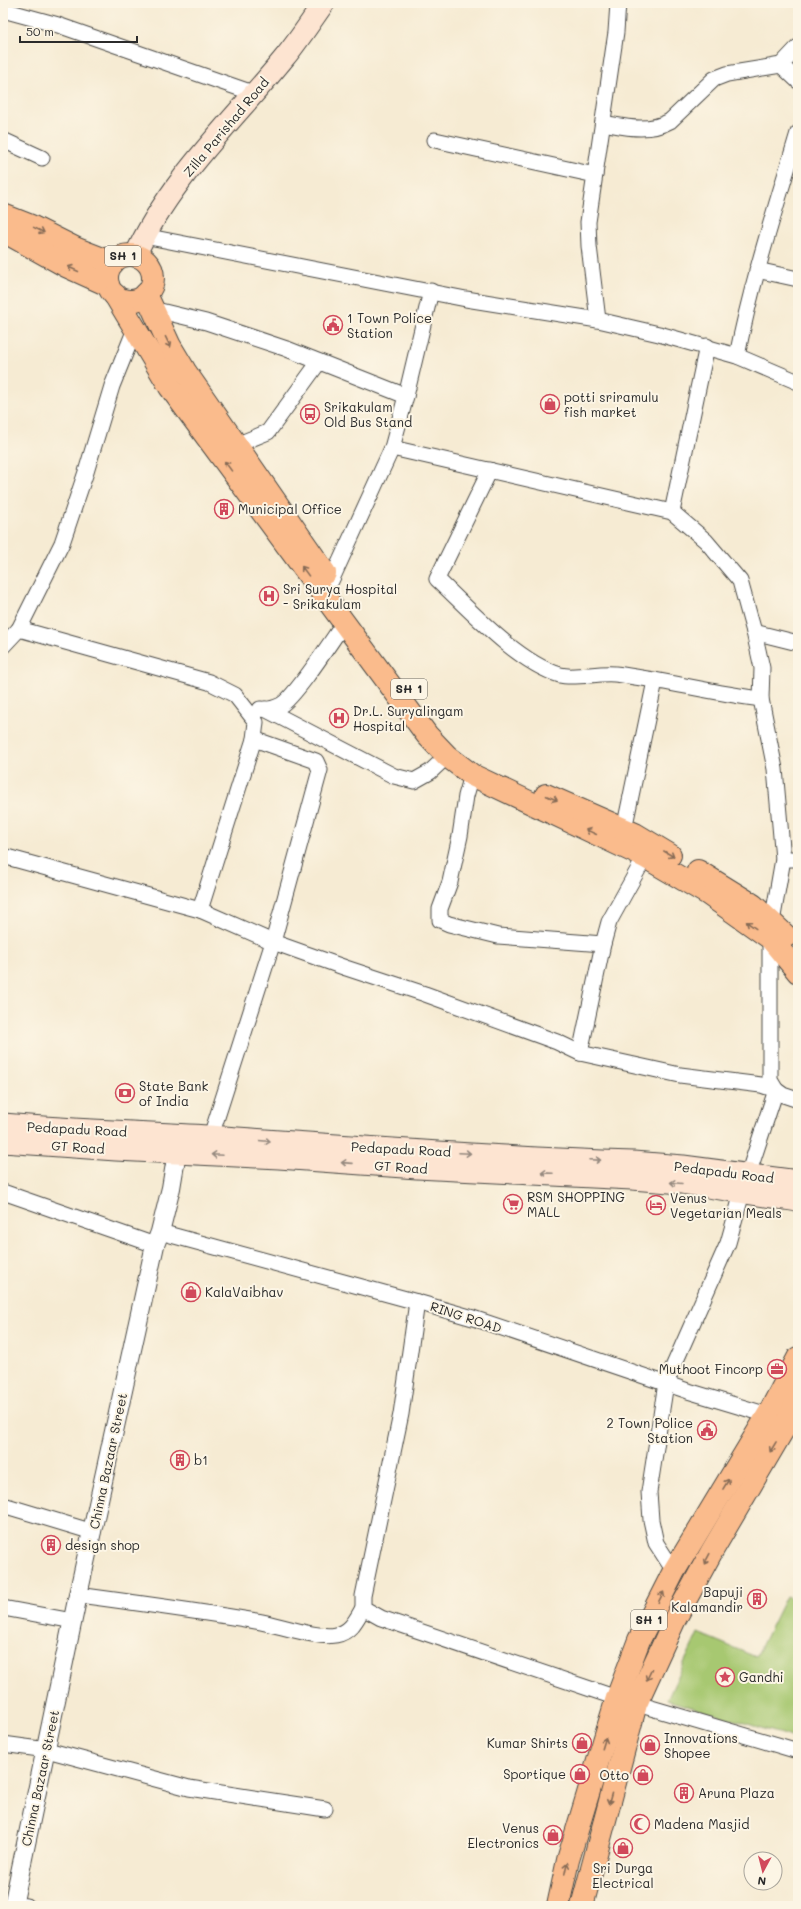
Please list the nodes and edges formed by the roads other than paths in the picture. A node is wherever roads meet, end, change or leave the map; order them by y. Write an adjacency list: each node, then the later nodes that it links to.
1 (324, 3): 7 (main road, Zilla Parishad Road)
2 (618, 3): 8 (street)
3 (3, 10): 7 (street)
4 (798, 47): 5 (street)
5 (781, 65): 6 (street); 8 (street)
6 (798, 81)
7 (253, 93): 16 (main road, Zilla Parishad Road)
8 (603, 123): 13 (street)
9 (798, 133): 19 (street)
10 (3, 140): 12 (street)
11 (435, 140): 13 (street)
12 (42, 158)
13 (595, 176): 24 (street)
14 (3, 215): 18 (main road, SH 1, one-way to 18)
15 (3, 231): 21 (main road, SH 1, one-way to 15)
16 (144, 236): 17 (main road, Zilla Parishad Road); 22 (street)
17 (135, 256): 18 (main road, SH 1); 23 (main road, SH 1)
18 (113, 263): 21 (main road, SH 1)
19 (757, 270): 20 (street); 27 (street)
20 (798, 278)
21 (111, 290): 23 (main road, SH 1); 25 (main road, SH 1)
22 (431, 291): 24 (street); 30 (street)
23 (149, 301): 28 (street); 31 (main road, SH 1, one-way to 31)
24 (598, 320): 26 (street)
25 (135, 329): 36 (main road, SH 1, one-way to 25); 37 (street)
26 (707, 346): 27 (street); 34 (street)
27 (737, 356): 29 (street)
28 (319, 362): 30 (street); 31 (street)
29 (798, 382)
30 (406, 396): 32 (street)
31 (236, 445): 35 (main road, SH 1)
32 (392, 448): 33 (street); 35 (street)
33 (490, 470): 34 (street); 41 (street)
34 (672, 512): 38 (street)
35 (331, 581): 48 (main road, SH 1, one-way to 48)
36 (344, 623): 44 (street); 46 (main road, SH 1)
37 (19, 628): 40 (street); 43 (street)
38 (754, 632): 39 (street); 42 (street)
39 (798, 643)
40 (3, 646)
41 (655, 681): 42 (street); 48 (street)
42 (761, 699): 51 (street)
43 (245, 707): 44 (street); 45 (street)
44 (265, 710): 46 (street)
45 (254, 739): 53 (street); 55 (street)
46 (447, 756): 47 (main road, SH 1)
47 (472, 775): 48 (main road, SH 1, one-way to 47); 56 (street)
48 (623, 838): 50 (main road, SH 1); 54 (main road, SH 1, one-way to 54)
49 (3, 856): 53 (street)
50 (645, 857): 54 (main road, SH 1, one-way to 50); 56 (street)
51 (782, 859): 52 (street); 54 (street)
52 (798, 859)
53 (200, 910): 55 (street)
54 (771, 930): 57 (main road, SH 1); 58 (main road, SH 1); 60 (street)
55 (273, 942): 59 (street); 63 (street)
56 (602, 944): 59 (street)
57 (798, 948)
58 (798, 972)
59 (580, 1053): 60 (street)
60 (776, 1090): 61 (street); 67 (street)
61 (798, 1100)
62 (3, 1124): 65 (main road, Pedapadu Road)
63 (211, 1136): 65 (main road, Pedapadu Road); 67 (main road, Pedapadu Road, one-way to 67)
64 (3, 1142): 65 (main road, GT Road)
65 (174, 1143): 67 (main road, GT Road, one-way to 65); 70 (street, Chinna Bazaar Street)
66 (798, 1181): 67 (main road, Pedapadu Road)
67 (746, 1184): 69 (main road, GT Road); 73 (street)
68 (3, 1192): 70 (street, RING ROAD)
69 (798, 1201)
70 (158, 1238): 71 (street, RING ROAD); 77 (street, Chinna Bazaar Street)
71 (417, 1302): 73 (street, RING ROAD); 81 (street)
72 (798, 1358): 75 (main road, SH 1)
73 (666, 1384): 75 (street, RING ROAD); 78 (street)
74 (798, 1400): 75 (main road, SH 1)
75 (784, 1423): 78 (main road, SH 1, one-way to 75); 83 (main road, SH 1, one-way to 83)
76 (3, 1505): 77 (street)
77 (93, 1532): 79 (street, Chinna Bazaar Street)
78 (674, 1571): 83 (main road, SH 1, one-way to 78)
79 (78, 1595): 81 (street); 82 (street, Chinna Bazaar Street)
80 (3, 1608): 82 (street)
81 (363, 1608): 83 (street)
82 (72, 1621): 85 (street, Chinna Bazaar Street)
83 (627, 1701): 86 (street); 89 (main road, SH 1, one-way to 83); 90 (main road, SH 1, one-way to 90)
84 (3, 1744): 85 (street)
85 (46, 1750): 87 (street); 88 (street, Chinna Bazaar Street)
86 (798, 1751)
87 (324, 1809)
88 (18, 1906)
89 (558, 1906)
90 (582, 1906)

